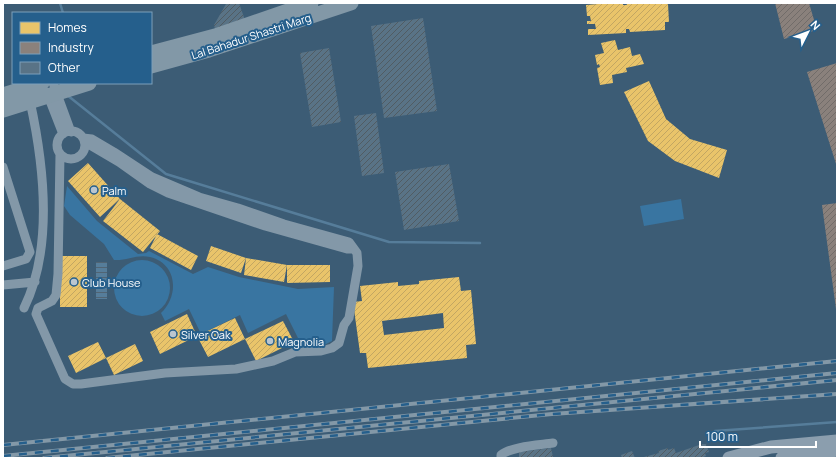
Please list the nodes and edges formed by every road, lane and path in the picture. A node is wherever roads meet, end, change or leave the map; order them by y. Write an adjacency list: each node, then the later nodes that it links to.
1 (311, 3): 3 (main road, Lal Bahadur Shastri Marg)
2 (351, 3): 4 (main road, Lal Bahadur Shastri Marg)
3 (152, 53)
4 (152, 66)
5 (82, 84): 6 (main road)
6 (53, 88): 7 (main road); 8 (main road); 10 (street)
7 (3, 95)
8 (30, 101): 9 (main road); 15 (street)
9 (3, 110)
10 (67, 133): 11 (street); 12 (street)
11 (84, 140): 12 (street); 12 (street)
12 (60, 154)
13 (3, 167): 14 (street)
14 (3, 266)
15 (35, 282): 16 (street); 17 (street)
16 (3, 285)
17 (24, 308)
18 (837, 441): 22 (street)
19 (553, 443): 21 (street)
20 (837, 450): 23 (street)
21 (501, 458)
22 (729, 458)
23 (782, 458)

